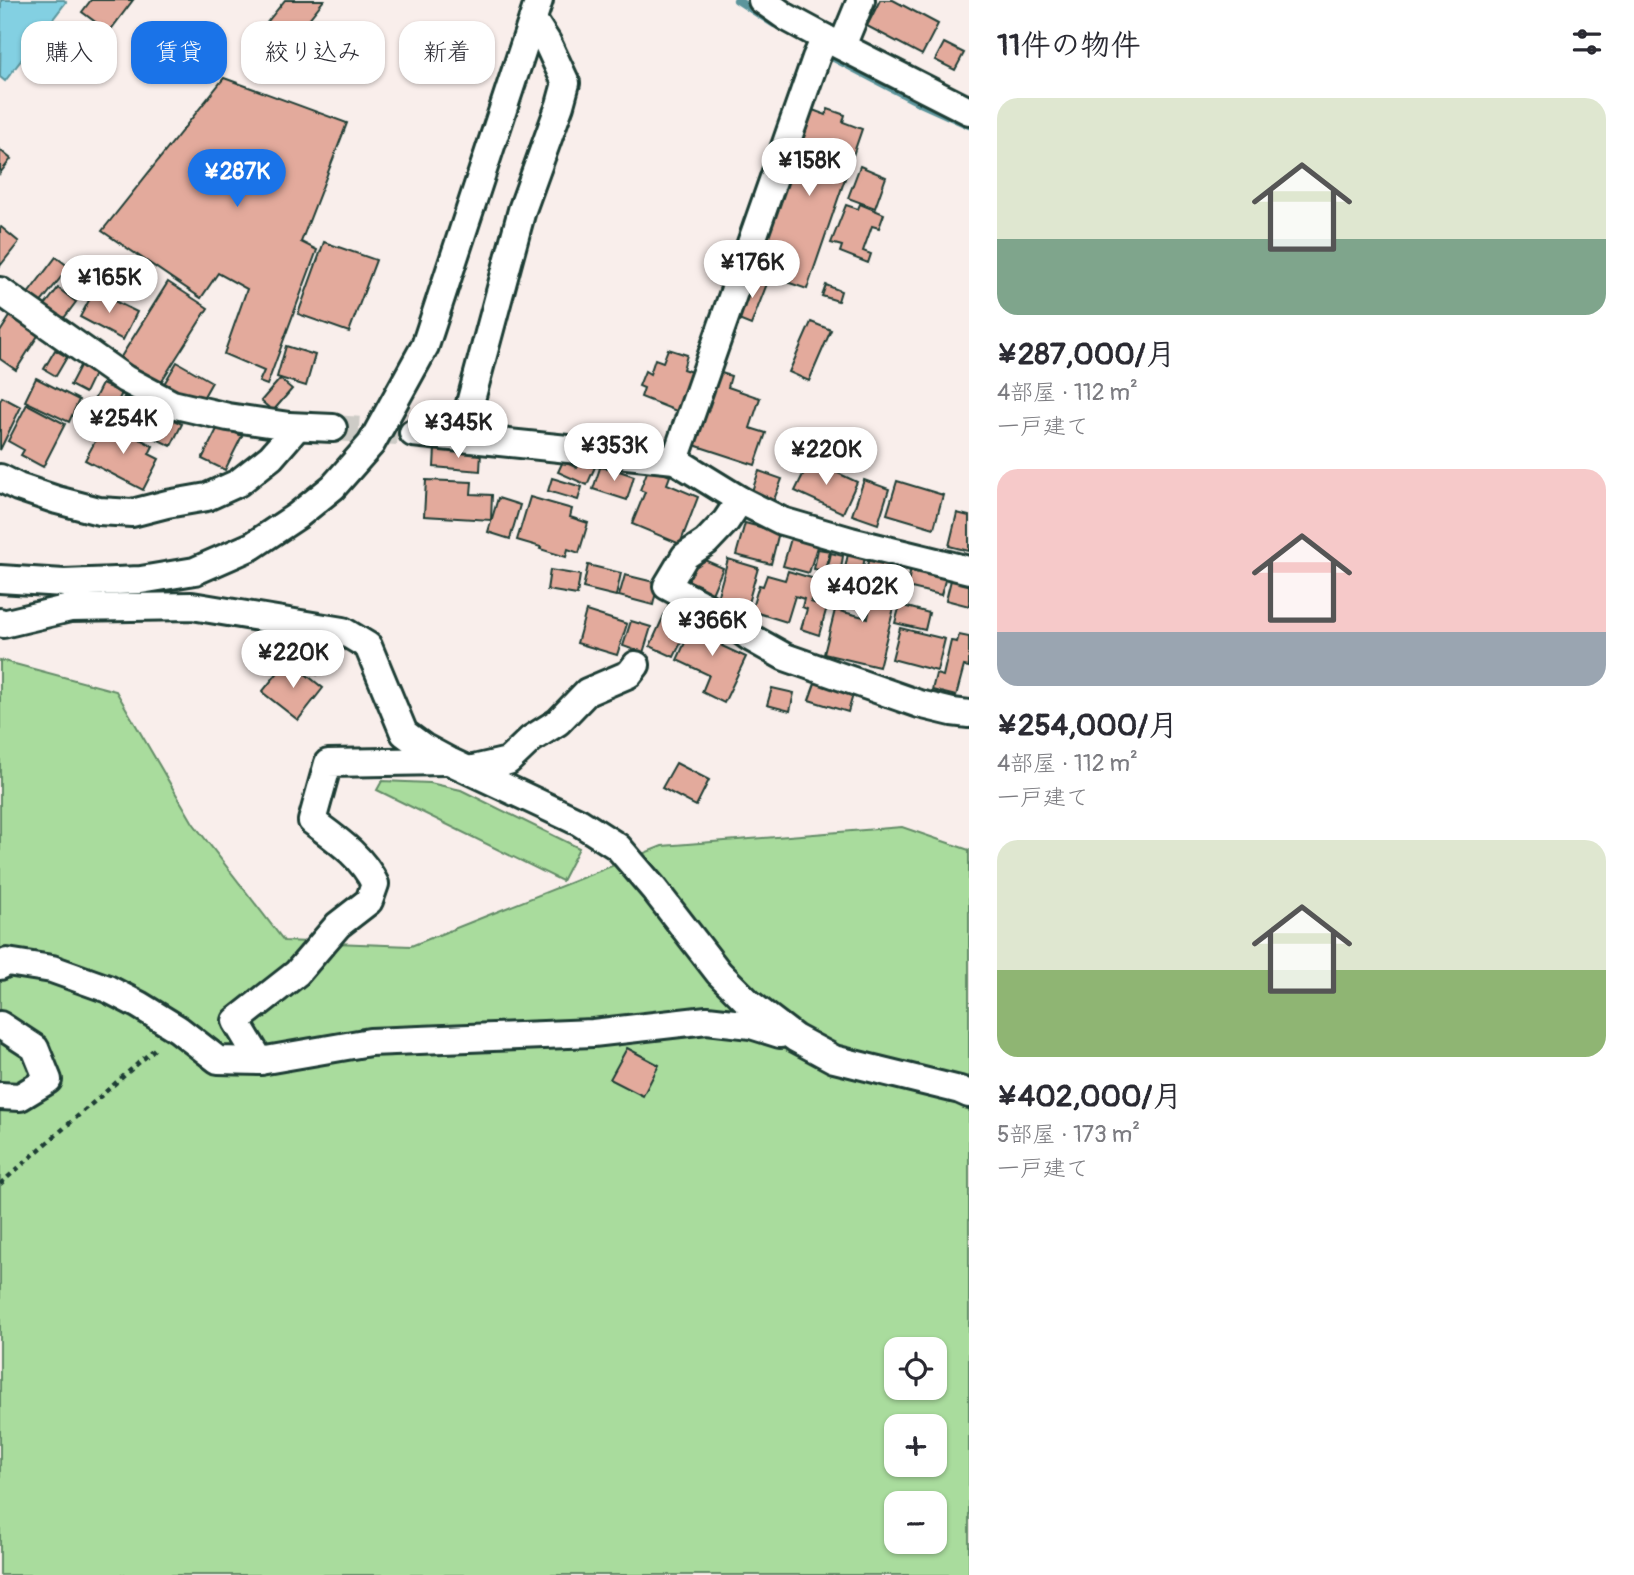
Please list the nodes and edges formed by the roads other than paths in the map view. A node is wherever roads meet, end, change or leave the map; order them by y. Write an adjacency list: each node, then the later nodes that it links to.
1 (762, 0): 4 (street)
2 (862, 0): 4 (street)
3 (536, 10): 10 (street); 15 (street)
4 (826, 47): 5 (street); 11 (street)
5 (969, 111)
6 (0, 291): 7 (street)
7 (297, 427): 8 (street); 12 (street)
8 (333, 428)
9 (413, 433): 10 (street)
10 (461, 438): 11 (street)
11 (675, 460): 13 (street)
12 (0, 478)
13 (740, 500): 14 (street); 18 (street)
14 (969, 570)
15 (0, 579)
16 (0, 622): 19 (street)
17 (635, 665): 19 (street)
18 (969, 714)
19 (459, 766): 22 (street); 23 (street)
20 (0, 966): 23 (street)
21 (0, 1025): 25 (street)
22 (795, 1038): 23 (street); 24 (street)
23 (260, 1061)
24 (969, 1094)
25 (0, 1096)

